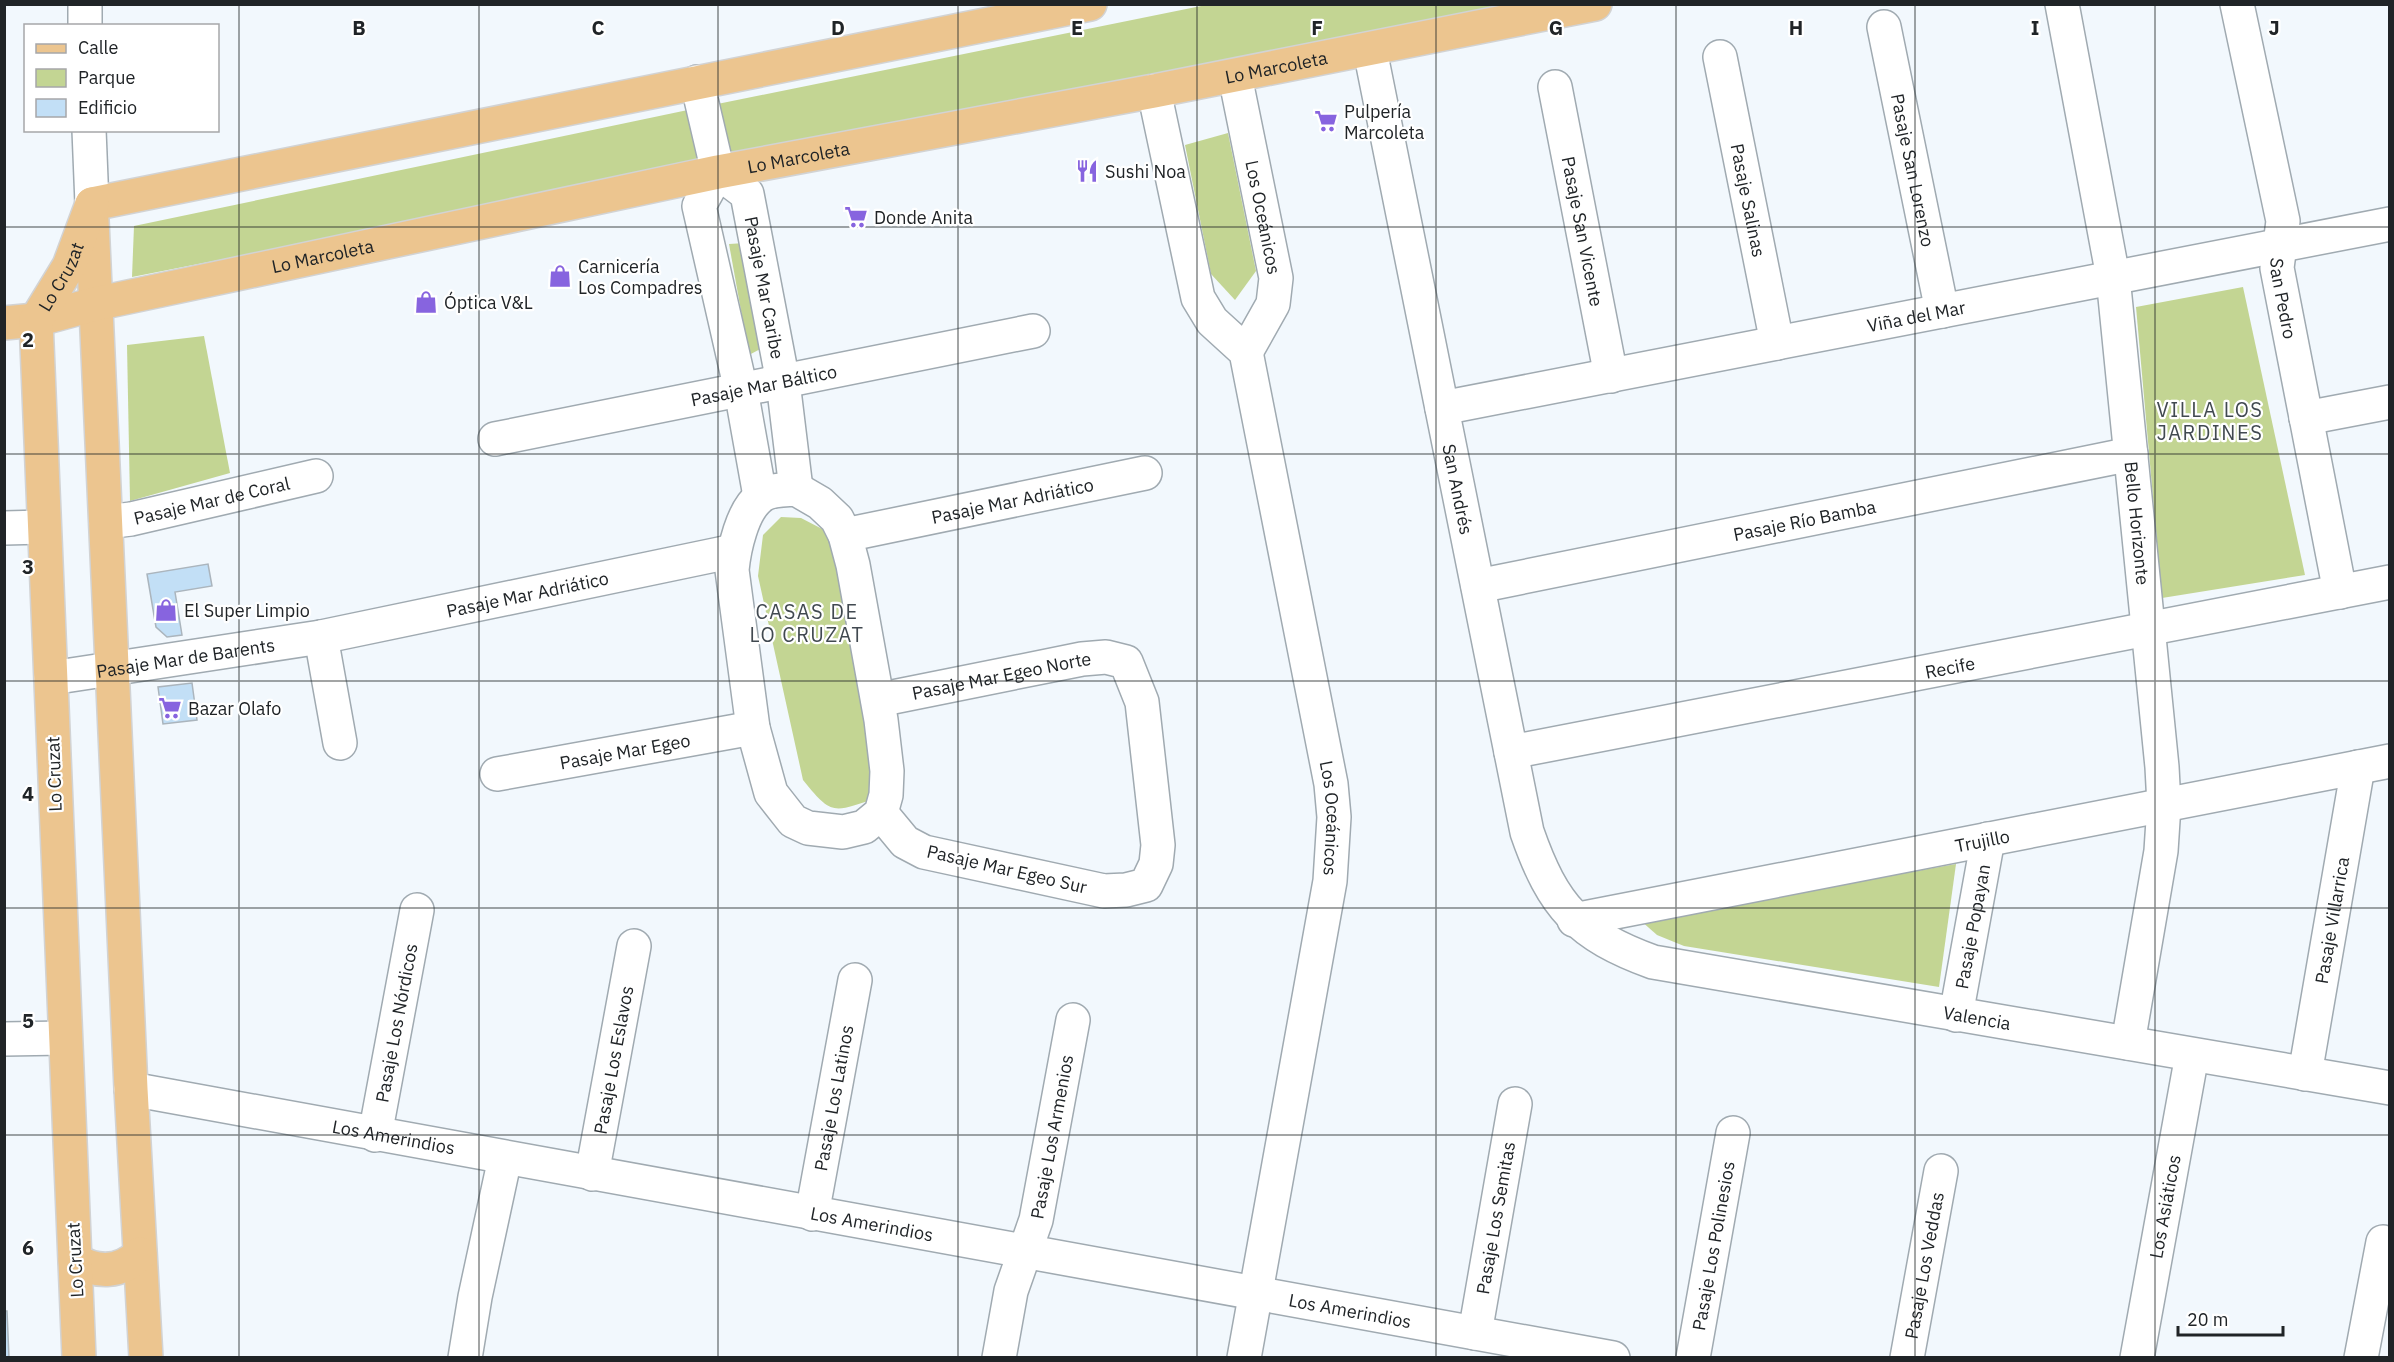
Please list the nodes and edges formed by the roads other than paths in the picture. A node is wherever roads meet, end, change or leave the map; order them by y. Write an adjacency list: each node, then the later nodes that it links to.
1 (85, 4): 6 (street)
2 (1090, 4): 11 (main road)
3 (1595, 4): 8 (main road, Lo Marcoleta)
4 (2062, 4): 19 (street, Bello Horizonte)
5 (2237, 4): 18 (street, San Pedro)
6 (85, 24)
7 (1884, 27): 21 (street, Pasaje San Lorenzo)
8 (1370, 50): 10 (main road, Lo Marcoleta); 30 (street, San Andrés)
9 (1720, 57): 24 (street, Pasaje Salinas)
10 (1234, 76): 13 (main road, Lo Marcoleta); 25 (street, Los Oceánicos)
11 (697, 82): 15 (street); 16 (main road)
12 (1555, 87): 26 (street, Pasaje San Vicente)
13 (1154, 92): 15 (main road, Lo Marcoleta); 25 (street)
14 (89, 132): 16 (street, Lo Cruzat)
15 (718, 172): 20 (main road, Lo Marcoleta); 27 (street, Pasaje Mar Caribe); 28 (street)
16 (92, 204): 20 (main road, Lo Cruzat); 22 (main road, Lo Cruzat)
17 (2390, 224): 18 (street, Viña del Mar)
18 (2280, 245): 19 (street, Viña del Mar); 31 (street, San Pedro)
19 (2113, 277): 21 (street, Viña del Mar); 33 (street, Bello Horizonte)
20 (95, 304): 22 (main road, Lo Marcoleta); 38 (main road, Lo Cruzat)
21 (1942, 311): 24 (street, Viña del Mar)
22 (20, 322): 39 (main road, Lo Cruzat)
23 (1033, 332): 27 (street, Pasaje Mar Báltico)
24 (1777, 343): 26 (street, Viña del Mar)
25 (1246, 352): 84 (street, Los Oceánicos)
26 (1611, 376): 30 (street, Viña del Mar)
27 (783, 382): 28 (street, Pasaje Mar Báltico); 36 (street, Pasaje Mar Caribe)
28 (741, 390): 32 (street, Pasaje Mar Báltico); 37 (street)
29 (2390, 402): 31 (street)
30 (1442, 408): 44 (street, San Andrés)
31 (2306, 418): 45 (street, San Pedro)
32 (495, 438)
33 (2131, 454): 44 (street, Pasaje Río Bamba); 46 (street, Bello Horizonte)
34 (1145, 473): 41 (street, Pasaje Mar Adriático)
35 (316, 476): 38 (street, Pasaje Mar de Coral)
36 (796, 489): 37 (street); 41 (street)
37 (760, 496): 42 (street)
38 (106, 522): 48 (main road, Lo Cruzat)
39 (44, 527): 40 (street); 49 (main road, Lo Cruzat)
40 (4, 528)
41 (845, 535): 50 (street)
42 (734, 551): 47 (street, Pasaje Mar Adriático); 51 (street)
43 (2390, 582): 45 (street, Recife)
44 (1478, 586): 53 (street, San Andrés)
45 (2340, 592): 46 (street, Recife)
46 (2148, 629): 53 (street, Recife); 56 (street, Bello Horizonte)
47 (321, 637): 48 (street, Pasaje Mar de Barents); 52 (street)
48 (112, 670): 49 (street, Pasaje Mar de Barents); 72 (main road, Lo Cruzat)
49 (51, 678): 66 (main road, Lo Cruzat)
50 (878, 700): 57 (street); 59 (street, Pasaje Mar Egeo Norte)
51 (753, 728): 55 (street, Pasaje Mar Egeo); 57 (street)
52 (339, 743)
53 (1511, 752): 61 (street, San Andrés)
54 (2374, 764): 56 (street, Trujillo); 70 (street, Pasaje Villarrica)
55 (497, 774)
56 (2164, 805): 58 (street, Trujillo); 68 (street, Bello Horizonte)
57 (881, 813): 59 (street, Pasaje Mar Egeo Sur)
58 (1988, 839): 61 (street, Trujillo); 64 (street, Pasaje Popayan)
59 (1146, 885)
60 (417, 910): 75 (street, Pasaje Los Nórdicos)
61 (1575, 920): 64 (street, Valencia)
62 (634, 946): 78 (street, Pasaje Los Eslavos)
63 (855, 980): 79 (street, Pasaje Los Latinos)
64 (1956, 1015): 68 (street, Valencia)
65 (1073, 1020): 81 (street, Pasaje Los Armenios)
66 (65, 1038): 67 (street); 83 (main road, Lo Cruzat)
67 (4, 1039)
68 (2128, 1043): 69 (street, Valencia)
69 (2192, 1055): 70 (street, Valencia); 94 (street, Los Asiáticos)
70 (2305, 1074): 71 (street, Valencia)
71 (2390, 1088)
72 (131, 1089): 75 (street, Los Amerindios); 82 (main road, Lo Cruzat)
73 (1515, 1104): 85 (street, Pasaje Los Semitas)
74 (1733, 1133): 92 (street, Pasaje Los Polinesios)
75 (375, 1135): 76 (street, Los Amerindios)
76 (505, 1158): 78 (street, Los Amerindios); 88 (street)
77 (1941, 1172): 93 (street, Pasaje Los Veddas)
78 (592, 1174): 79 (street, Los Amerindios)
79 (812, 1214): 81 (street, Los Amerindios)
80 (2383, 1242): 95 (street)
81 (1024, 1252): 84 (street, Los Amerindios); 89 (street, Pasaje Los Armenios)
82 (140, 1254): 83 (main road); 87 (main road, Lo Cruzat)
83 (75, 1260): 86 (main road, Lo Cruzat)
84 (1256, 1293): 85 (street, Los Amerindios); 90 (street, Los Oceánicos)
85 (1488, 1342): 91 (street, Los Amerindios)
86 (79, 1358)
87 (146, 1358)
88 (465, 1358)
89 (999, 1358)
90 (1244, 1358)
91 (1613, 1358)
92 (1693, 1358)
93 (1907, 1358)
94 (2137, 1358)
95 (2361, 1358)

